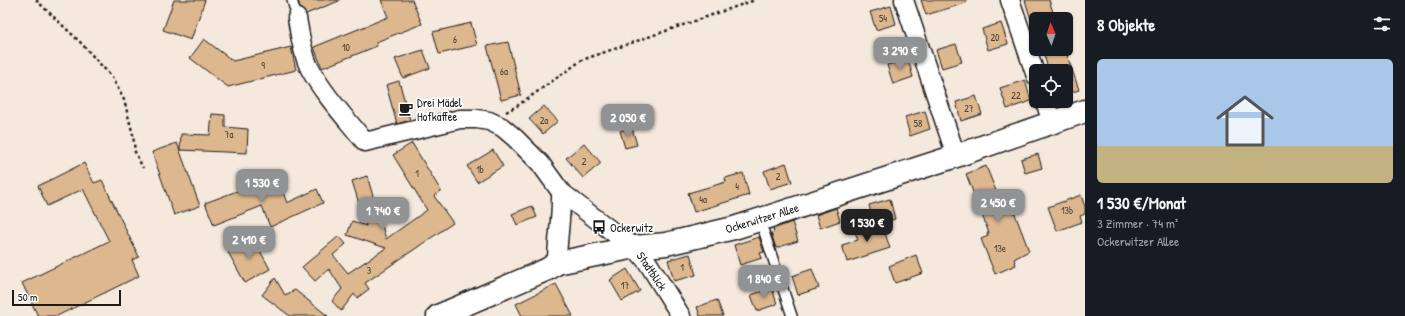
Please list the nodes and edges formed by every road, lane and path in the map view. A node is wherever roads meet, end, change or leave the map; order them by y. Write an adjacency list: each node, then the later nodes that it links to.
1 (36, 0): 13 (path)
2 (292, 0): 6 (lane)
3 (755, 0): 10 (path)
4 (904, 0): 12 (street)
5 (1010, 0): 7 (street)
6 (297, 18): 10 (street)
7 (1032, 64)
8 (1047, 108): 11 (street)
9 (1085, 111): 11 (street, Ockerwitzer Allee)
10 (488, 121): 14 (street, Stadtblick)
11 (1052, 123): 12 (street, Ockerwitzer Allee)
12 (956, 156): 15 (street, Ockerwitzer Allee)
13 (143, 168)
14 (561, 192): 16 (street, Stadtblick); 17 (street)
15 (760, 220): 16 (street, Ockerwitzer Allee); 20 (lane)
16 (635, 247): 17 (street, Ockerwitzer Allee); 19 (street, Stadtblick)
17 (557, 263): 18 (street, Ockerwitzer Allee)
18 (451, 314)
19 (681, 316)
20 (792, 316)

